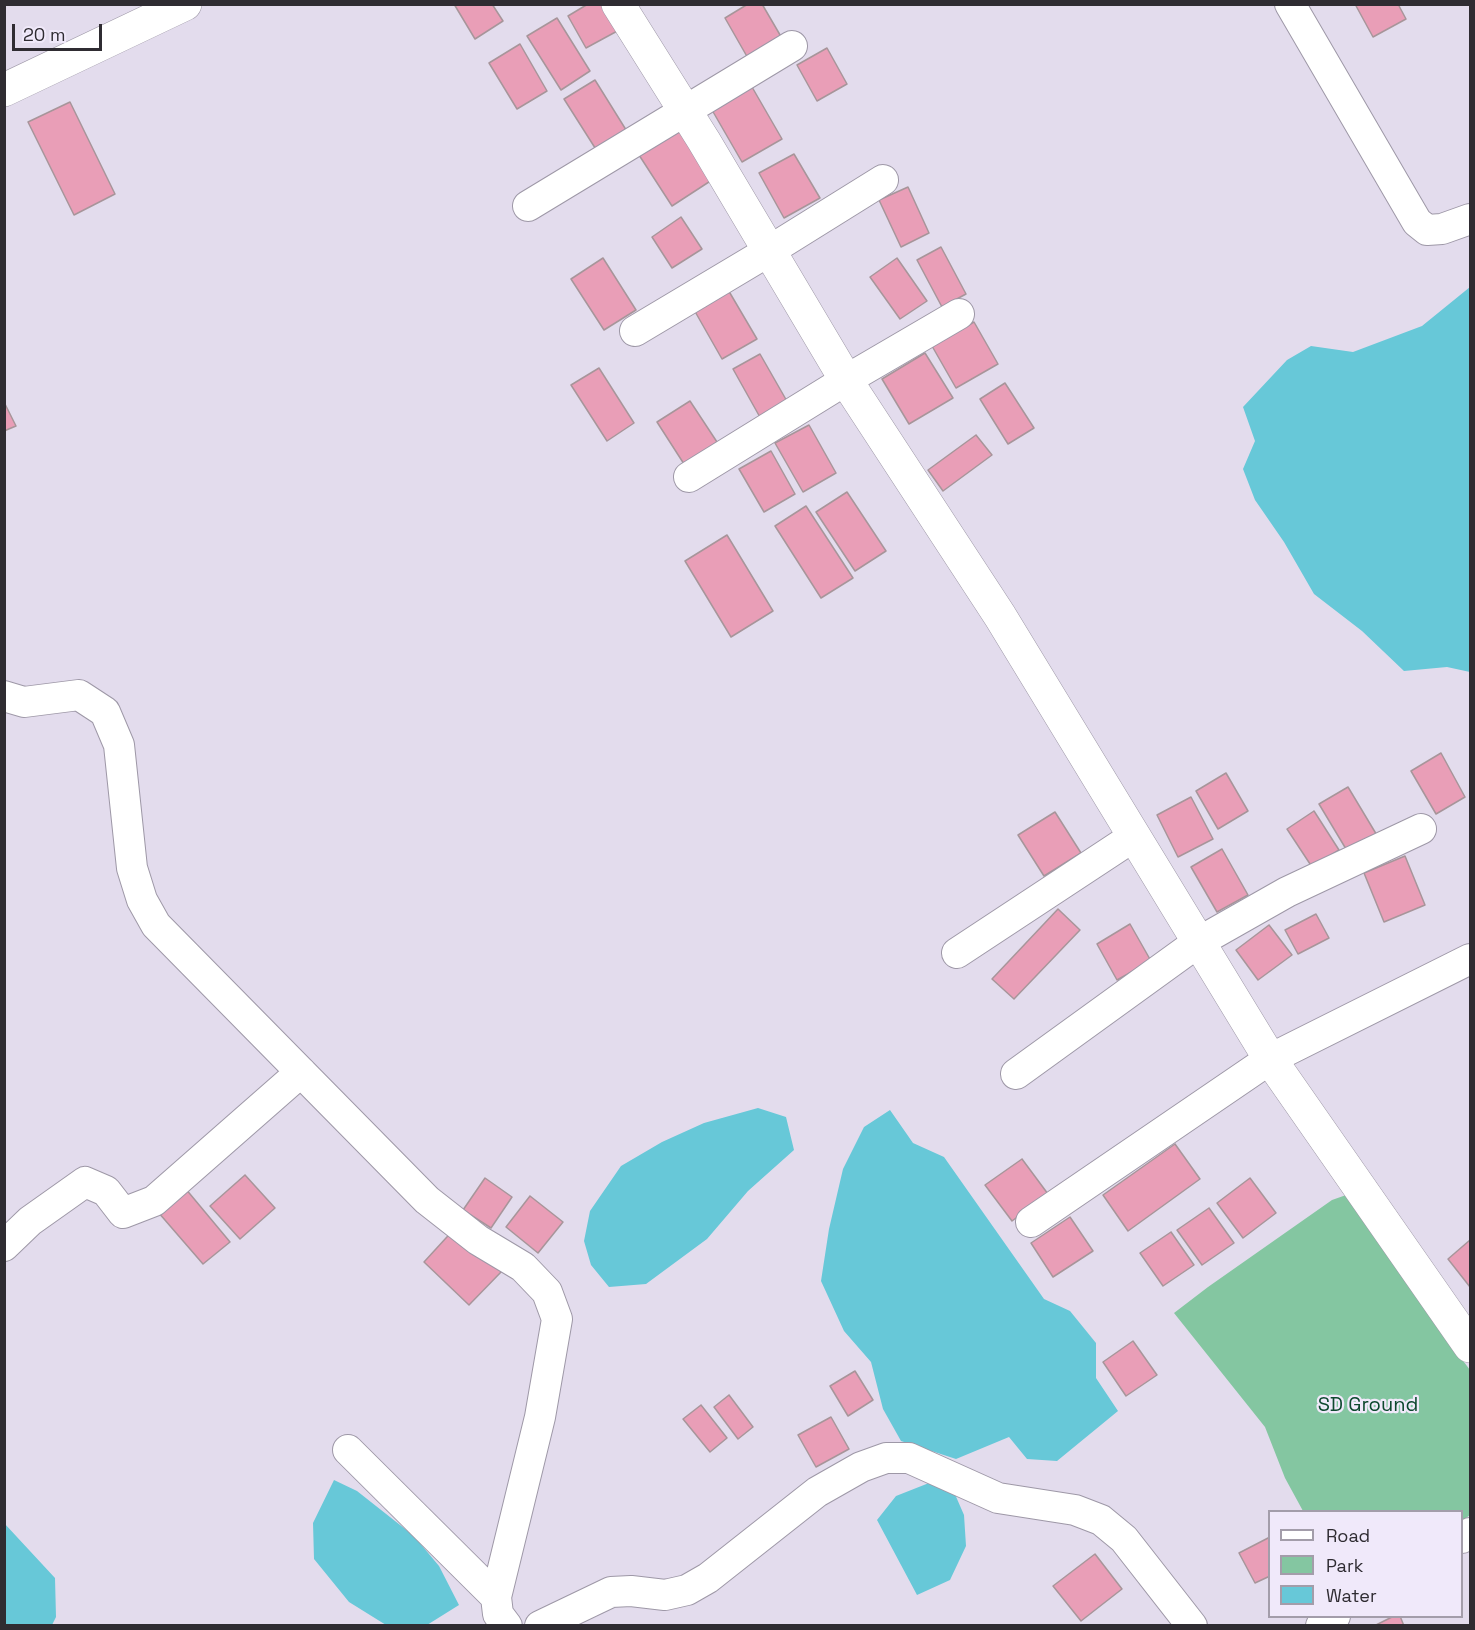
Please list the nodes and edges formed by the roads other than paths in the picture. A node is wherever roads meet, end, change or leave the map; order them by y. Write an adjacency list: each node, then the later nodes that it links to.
1 (185, 4): 5 (street)
2 (618, 4): 6 (street)
3 (1290, 4): 9 (street)
4 (792, 46): 6 (street)
5 (4, 90)
6 (685, 110): 8 (street); 10 (street)
7 (883, 180): 10 (street)
8 (528, 206)
9 (1470, 219)
10 (769, 251): 12 (street); 13 (street)
11 (959, 314): 13 (street)
12 (635, 331)
13 (846, 380): 14 (street); 17 (street)
14 (689, 477)
15 (4, 696): 22 (street)
16 (1421, 830): 18 (street)
17 (1133, 837): 18 (street); 19 (street)
18 (1197, 943): 21 (street); 23 (street)
19 (957, 953)
20 (1470, 959): 21 (street)
21 (1270, 1059): 24 (street); 26 (street)
22 (301, 1072): 25 (street); 28 (street)
23 (1017, 1074)
24 (1031, 1222)
25 (4, 1246)
26 (1470, 1346)
27 (348, 1450): 28 (street)
28 (496, 1597): 29 (street)
29 (507, 1626)
30 (540, 1626): 31 (street)
31 (1192, 1626)

